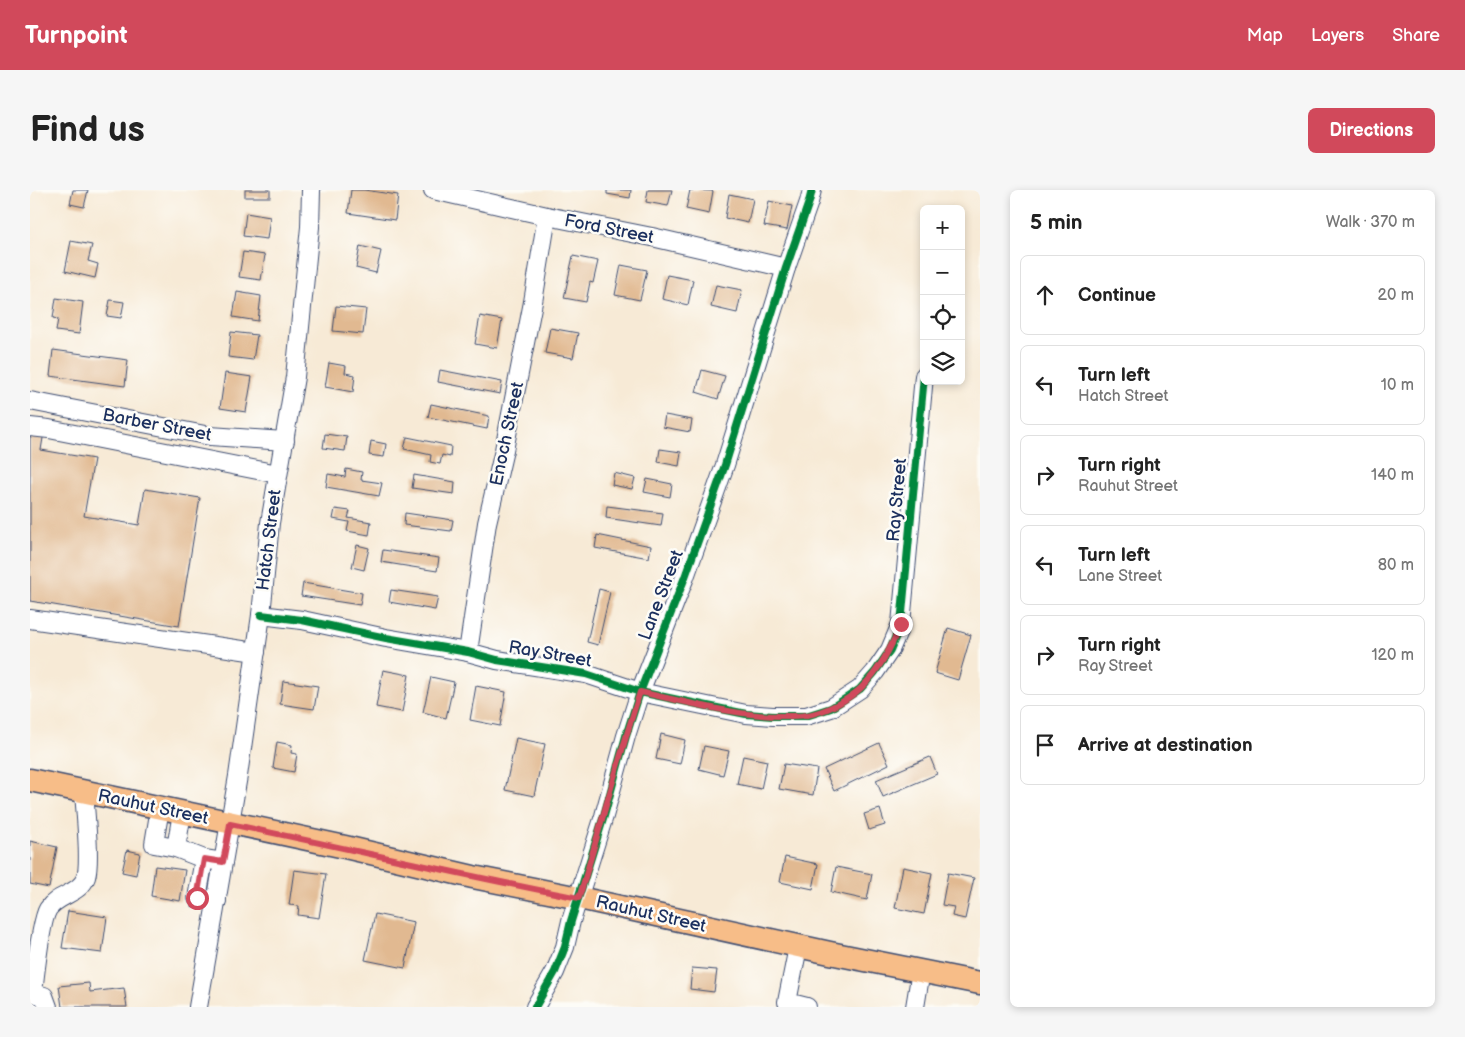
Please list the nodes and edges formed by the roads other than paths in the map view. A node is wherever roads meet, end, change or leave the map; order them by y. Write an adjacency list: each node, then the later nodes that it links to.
1 (311, 190): 9 (street, Hatch Street)
2 (432, 190): 4 (street, Ford Street)
3 (812, 190): 5 (street, Lane Street)
4 (547, 216): 5 (street, Ford Street); 14 (street, Enoch Street)
5 (786, 268): 15 (street, Lane Street)
6 (923, 385): 15 (street, Ray Street)
7 (30, 401): 9 (street, Barber Street)
8 (30, 427): 10 (street)
9 (285, 441): 10 (street, Hatch Street)
10 (278, 474): 11 (street, Hatch Street)
11 (260, 615): 13 (street, Hatch Street); 14 (street, Ray Street)
12 (30, 619): 13 (street)
13 (256, 652): 20 (street, Hatch Street)
14 (468, 652): 15 (street, Ray Street)
15 (640, 692): 24 (street, Lane Street)
16 (30, 780): 17 (main road, Rauhut Street)
17 (84, 792): 18 (main road, Rauhut Street); 29 (street)
18 (160, 808): 19 (main road, Rauhut Street); 21 (street)
19 (182, 813): 20 (main road, Rauhut Street); 21 (street)
20 (230, 824): 23 (street, Hatch Street); 24 (main road, Rauhut Street)
21 (176, 848): 22 (street)
22 (204, 859): 23 (street); 25 (street)
23 (223, 862): 25 (street, Hatch Street)
24 (579, 898): 26 (main road, Rauhut Street); 32 (street, Lane Street)
25 (217, 901): 31 (street, Hatch Street)
26 (798, 946): 27 (main road, Rauhut Street); 33 (street)
27 (921, 971): 28 (main road, Rauhut Street); 34 (street)
28 (980, 983)
29 (32, 992): 30 (street)
30 (48, 1007)
31 (198, 1007)
32 (535, 1007)
33 (806, 1007)
34 (915, 1007)

